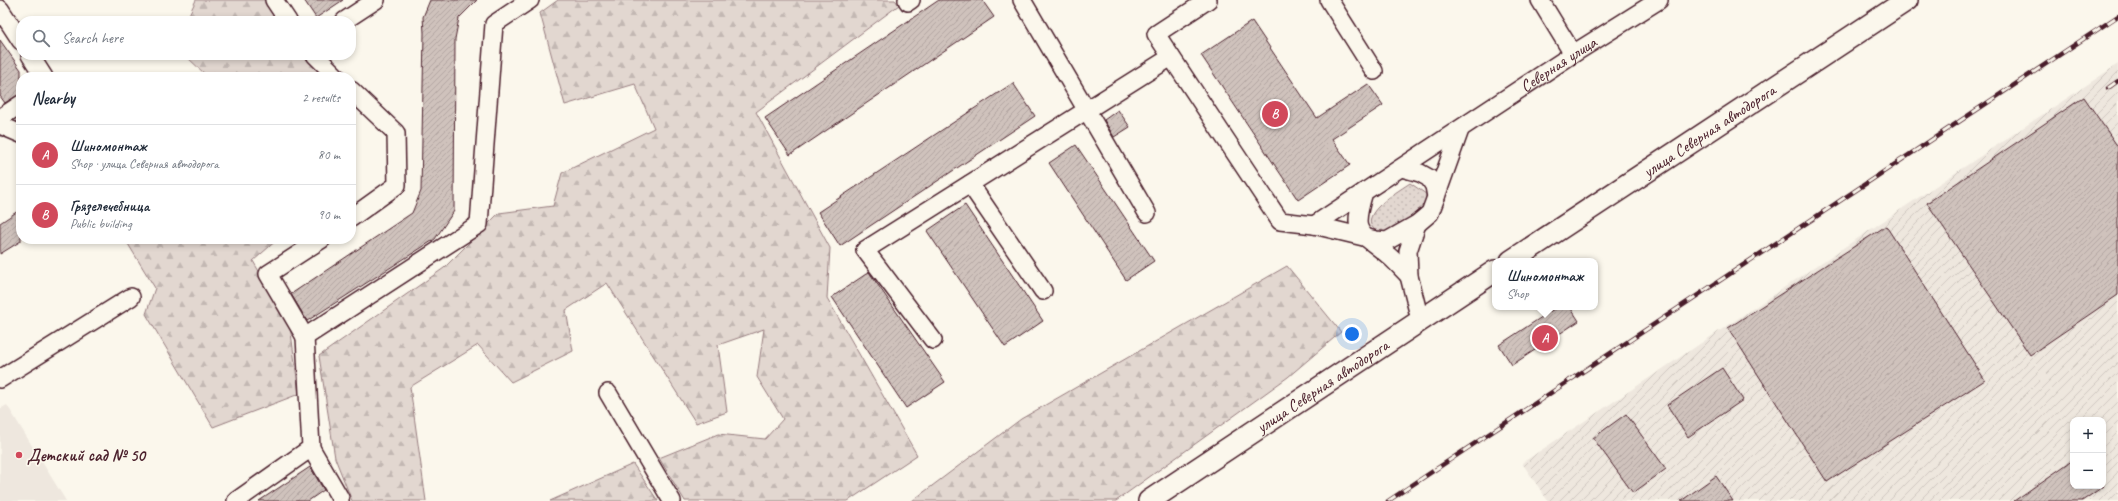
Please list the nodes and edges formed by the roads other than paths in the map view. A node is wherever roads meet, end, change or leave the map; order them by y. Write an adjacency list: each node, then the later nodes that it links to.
1 (274, 0): 14 (street)
2 (376, 0): 15 (street)
3 (530, 0): 47 (street)
4 (907, 0): 5 (street)
5 (911, 0)
6 (1022, 0): 26 (street)
7 (1208, 0): 18 (street)
8 (1330, 0): 21 (street)
9 (1540, 0): 17 (street)
10 (1658, 0): 12 (street, Северная улица)
11 (1907, 0): 41 (main road, улица Северная автодорога)
12 (1635, 6): 17 (street, Северная улица)
13 (0, 9): 16 (street)
14 (285, 16)
15 (352, 16)
16 (16, 33)
17 (1573, 54): 29 (street, Северная улица)
18 (1171, 57): 26 (street); 38 (street)
19 (33, 60): 22 (street)
20 (320, 60): 23 (street)
21 (1374, 71)
22 (41, 72)
23 (333, 72)
24 (356, 95): 36 (street)
25 (16, 107): 27 (street)
26 (1087, 110): 32 (street); 35 (street)
27 (0, 118)
28 (0, 125): 30 (street)
29 (1460, 130): 31 (street, Северная улица); 34 (street)
30 (16, 132)
31 (1402, 168): 33 (street); 34 (street)
32 (970, 184): 44 (street); 48 (street)
33 (1364, 192): 38 (street); 39 (street)
34 (1436, 197): 37 (street)
35 (1146, 213)
36 (356, 214)
37 (1417, 224): 39 (street); 43 (street)
38 (1314, 225): 39 (street)
39 (1363, 236): 43 (street)
40 (314, 244): 47 (street)
41 (1516, 258)
42 (1492, 273): 46 (main road, улица Северная автодорога)
43 (1409, 276): 46 (street)
44 (1043, 291)
45 (131, 297): 49 (street)
46 (1420, 320): 55 (main road, улица Северная автодорога)
47 (305, 337): 51 (street)
48 (933, 340)
49 (0, 379)
50 (608, 393): 54 (street)
51 (311, 448): 52 (street); 53 (street)
52 (236, 501)
53 (340, 501)
54 (672, 501)
55 (1149, 501)

